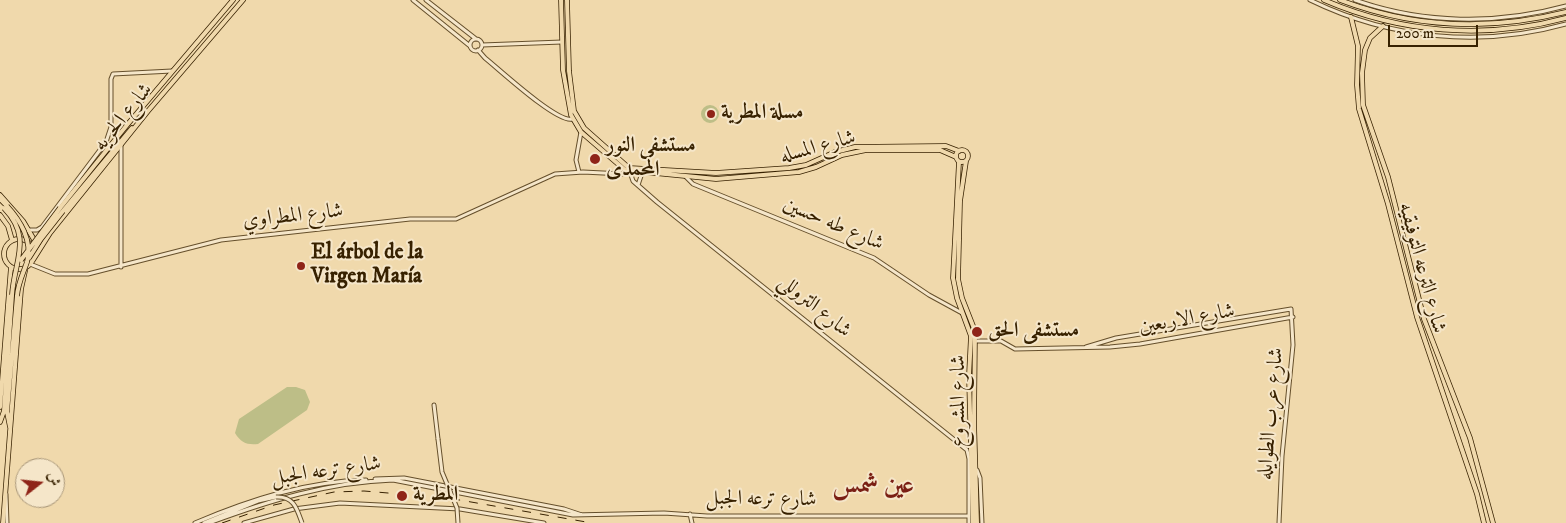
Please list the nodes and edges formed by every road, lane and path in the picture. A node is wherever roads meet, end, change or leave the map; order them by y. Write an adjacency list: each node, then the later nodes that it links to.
1 (233, 0): 27 (main road, شارع الحريه)
2 (243, 0): 28 (main road, شارع الحريه)
3 (413, 0): 25 (street)
4 (426, 0): 22 (street)
5 (561, 0): 23 (main road)
6 (567, 0): 35 (main road, شارع المسله)
7 (1310, 0): 13 (street)
8 (1324, 0): 19 (main road)
9 (1340, 0): 17 (main road)
10 (1355, 0): 15 (street)
11 (1566, 6): 15 (street)
12 (1566, 12): 17 (main road)
13 (1351, 17): 18 (street); 21 (main road, شارع الترعه التوفيقيه)
14 (1566, 18): 19 (main road)
15 (1473, 19): 17 (main road)
16 (1566, 24): 20 (street)
17 (1474, 25)
18 (1383, 26): 20 (street); 21 (main road)
19 (1474, 31): 20 (main road)
20 (1474, 37)
21 (1363, 38): 74 (main road, شارع الترعه التوفيقيه); 75 (main road, شارع الترعه التوفيقيه)
22 (476, 39): 24 (street); 25 (street)
23 (562, 42): 24 (street); 29 (main road)
24 (482, 45): 26 (street)
25 (470, 46): 26 (street)
26 (478, 50): 29 (street)
27 (175, 70): 49 (main road, شارع الحريه); 51 (street, شارع الحريه)
28 (148, 111): 31 (main road, شارع الحريه); 49 (main road)
29 (572, 119): 30 (main road)
30 (580, 132): 40 (street); 41 (main road)
31 (121, 145): 54 (main road, شارع الحريه); 62 (street)
32 (959, 151): 33 (main road, شارع المسله); 34 (main road); 37 (main road)
33 (825, 156): 35 (main road, شارع المسله); 36 (main road)
34 (956, 157): 36 (main road, شارع المسله); 38 (main road)
35 (819, 160): 39 (main road)
36 (828, 161): 39 (main road, شارع المسله)
37 (966, 161): 38 (main road); 69 (main road, شارع المشروع)
38 (959, 162): 67 (main road, شارع المشروع)
39 (822, 165): 43 (main road, شارع المسله)
40 (579, 172): 41 (street); 62 (street, شارع المطراوي)
41 (630, 172): 42 (main road, شارع المسله); 44 (street, شارع التروللي)
42 (642, 173): 43 (main road, شارع المسله); 44 (street)
43 (686, 177): 67 (street, شارع طه حسين)
44 (638, 185): 76 (street, شارع التروللي)
45 (0, 195): 52 (main road)
46 (0, 199): 48 (main road)
47 (0, 204): 48 (main road)
48 (5, 207): 58 (main road, bridge); 61 (main road, bridge)
49 (62, 210): 58 (main road, bridge); 61 (main road, bridge)
50 (0, 215): 53 (main road)
51 (42, 227): 52 (street); 54 (main road)
52 (29, 230): 53 (main road); 57 (main road)
53 (10, 233): 55 (main road)
54 (50, 233): 58 (main road, شارع الحريه)
55 (12, 240): 56 (main road); 57 (main road)
56 (2, 254): 60 (main road)
57 (34, 254): 58 (main road)
58 (30, 262): 62 (street, شارع المطراوي); 63 (main road); 65 (main road, bridge)
59 (0, 264): 60 (main road)
60 (9, 265): 63 (main road); 64 (main road)
61 (19, 265): 73 (main road, bridge)
62 (122, 267)
63 (26, 268): 65 (main road)
64 (8, 292): 65 (main road); 72 (main road)
65 (19, 294): 78 (main road)
66 (1291, 309): 68 (street, شارع عرب الطوايله); 70 (street, شارع الاربعين)
67 (963, 314): 76 (main road, شارع المشروع)
68 (1293, 317): 70 (street, شارع الاربعين); 99 (street, شارع عرب الطوايله)
69 (975, 341): 70 (street, شارع الاربعين); 77 (main road, شارع المشروع)
70 (1086, 347)
71 (434, 405): 92 (street, bridge)
72 (0, 407)
73 (0, 422)
74 (1470, 438): 75 (main road); 79 (main road, شارع الترعه التوفيقيه)
75 (1460, 441): 80 (main road, شارع الترعه التوفيقيه)
76 (970, 453): 84 (street, شارع المشروع); 96 (main road)
77 (977, 470): 97 (main road); 98 (street, شارع المشروع)
78 (4, 490): 85 (main road); 86 (street)
79 (1485, 492): 80 (main road); 101 (main road, شارع الترعه التوفيقيه)
80 (1477, 494): 100 (main road, شارع الترعه التوفيقيه)
81 (298, 508): 90 (street); 91 (street); 93 (street)
82 (690, 514): 83 (street, شارع ترعه الجبل); 84 (street, شارع ترعه الجبل); 94 (street)
83 (583, 516): 87 (street, شارع ترعه الجبل); 89 (street, شارع ترعه الجبل)
84 (969, 516): 95 (street, شارع المشروع)
85 (2, 523)
86 (7, 523)
87 (195, 523)
88 (204, 523): 91 (street, bridge)
89 (209, 523)
90 (244, 523)
91 (302, 523)
92 (458, 523)
93 (544, 523)
94 (692, 523)
95 (969, 523)
96 (973, 523)
97 (977, 523)
98 (982, 523)
99 (1279, 523)
100 (1484, 523)
101 (1493, 523)

